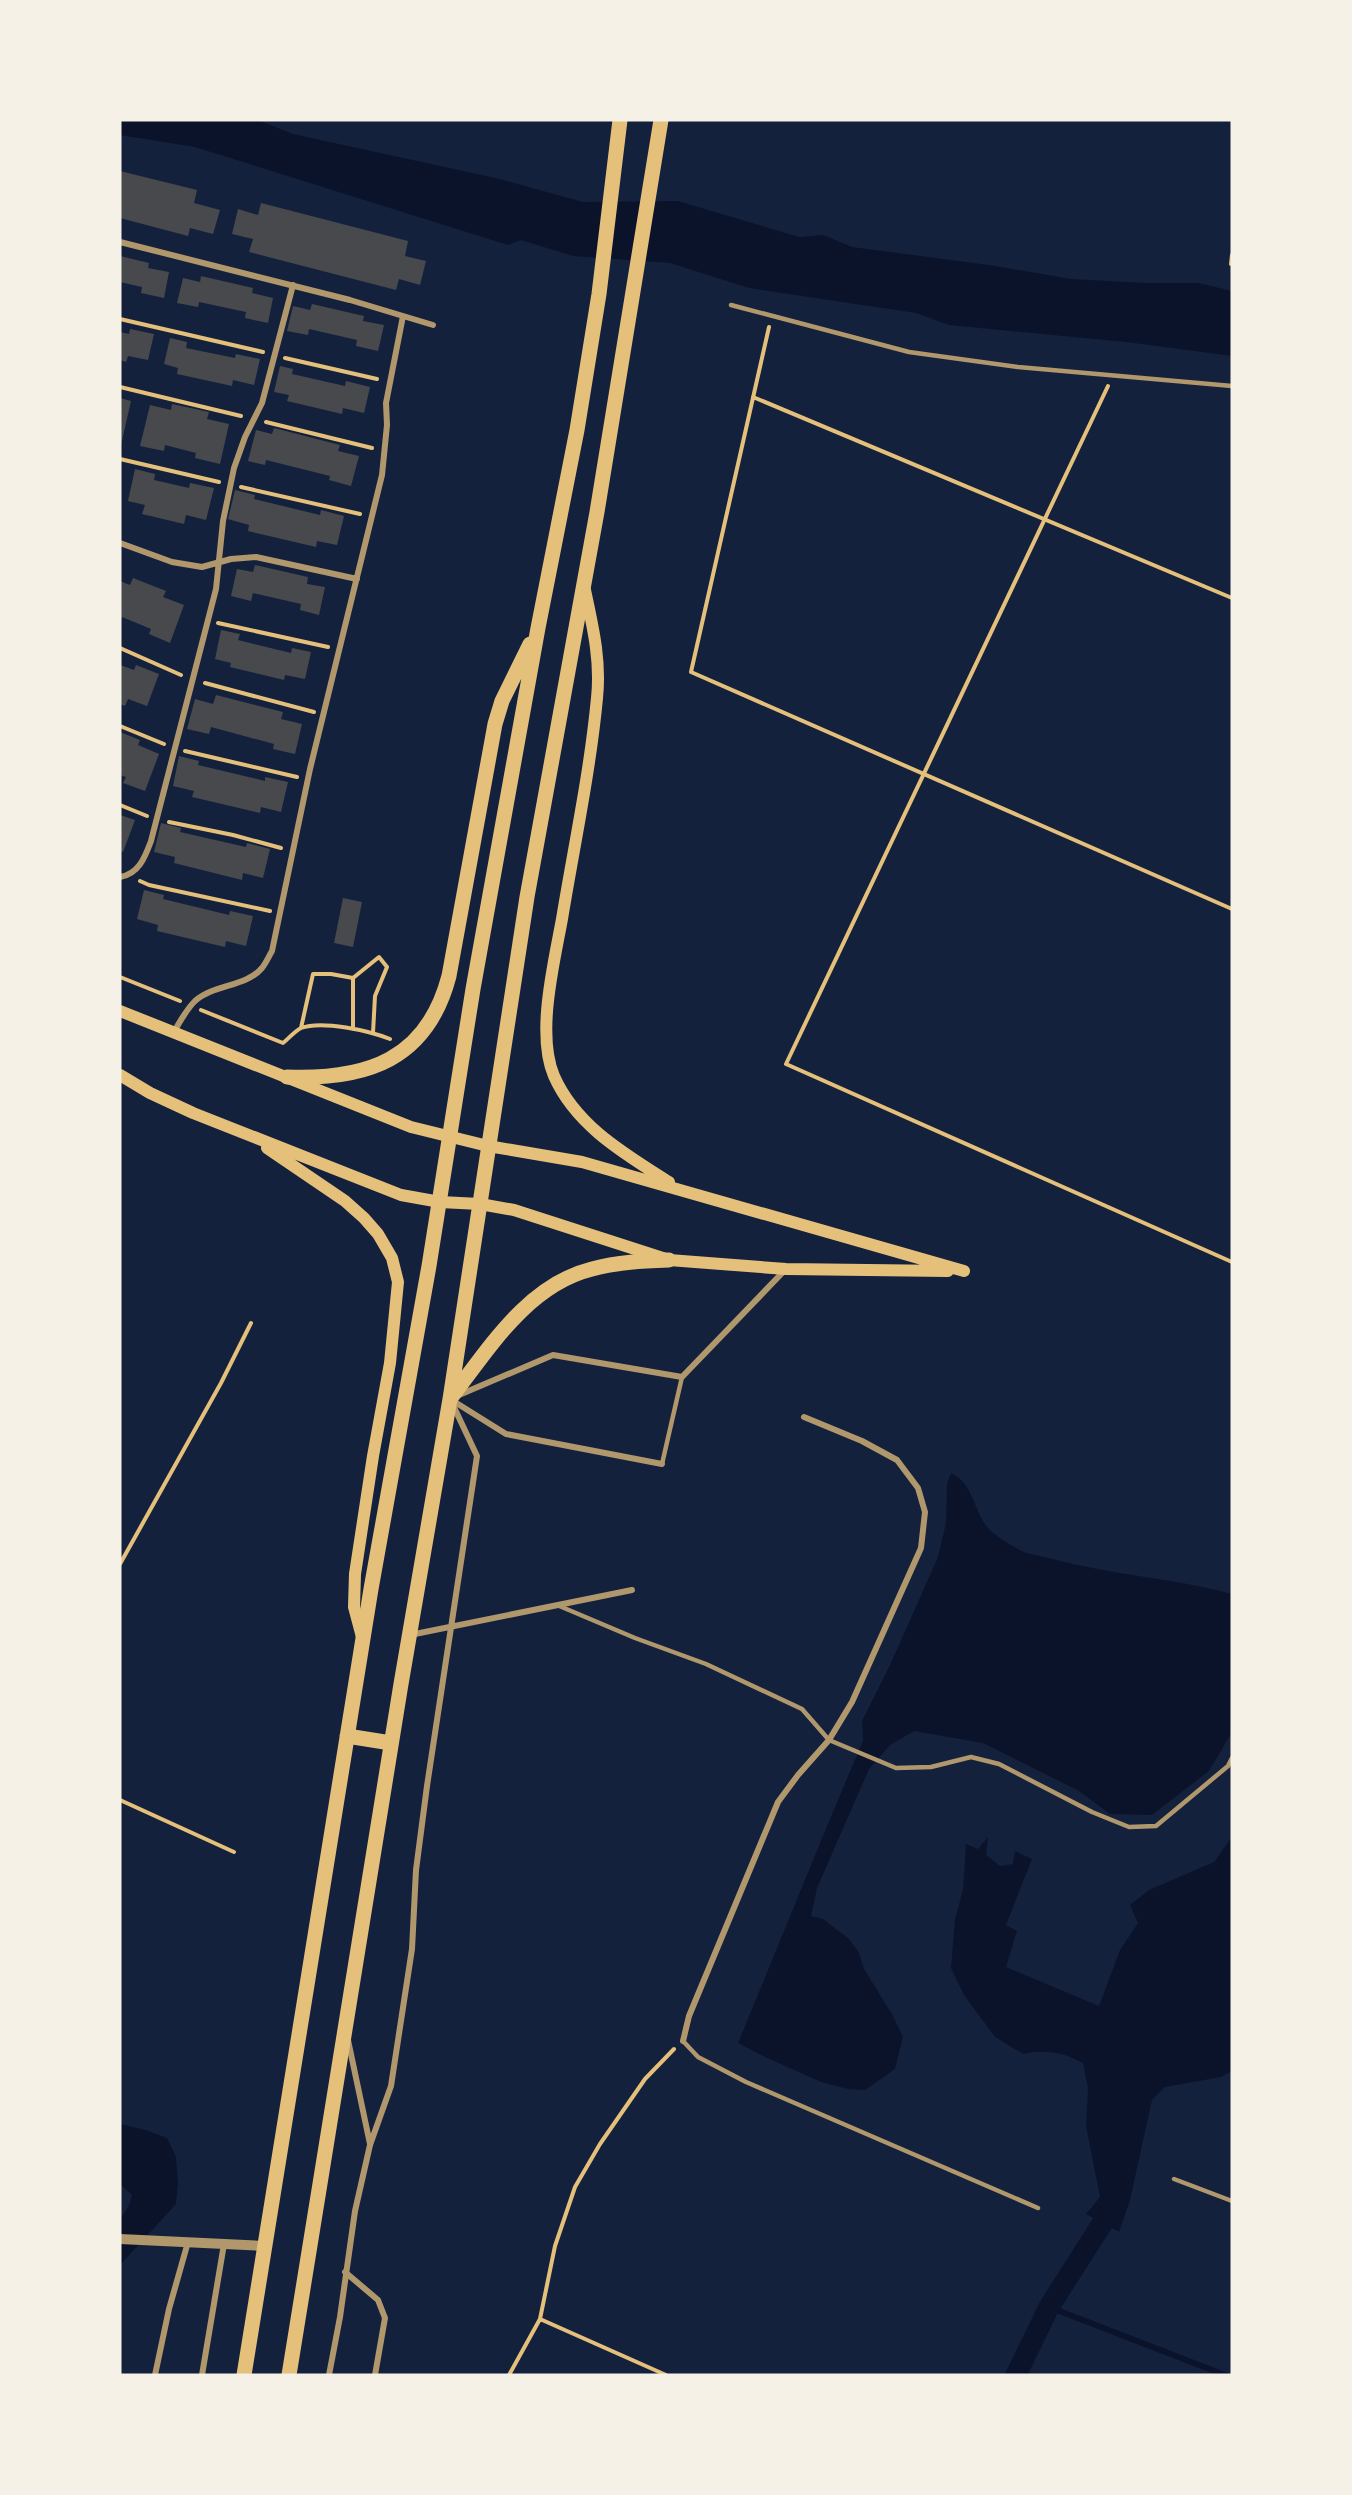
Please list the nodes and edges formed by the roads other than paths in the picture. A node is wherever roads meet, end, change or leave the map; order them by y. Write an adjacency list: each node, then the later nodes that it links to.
1 (620, 120): 13 (main road)
2 (661, 120): 12 (main road)
3 (120, 242): 4 (street)
4 (293, 285): 6 (street); 10 (street)
5 (731, 305): 8 (lane)
6 (403, 316): 7 (street); 11 (street)
7 (433, 325)
8 (1232, 386)
9 (120, 543): 10 (street)
10 (218, 562): 11 (street); 14 (street)
11 (357, 579): 16 (street)
12 (583, 584): 21 (main road); 22 (main road)
13 (538, 628): 18 (main road); 20 (main road)
14 (120, 877)
15 (120, 1011): 16 (main road)
16 (174, 1032): 18 (main road)
17 (120, 1075): 19 (main road)
18 (287, 1077): 20 (main road)
19 (246, 1135): 23 (main road); 35 (main road)
20 (449, 1138): 21 (main road); 23 (main road)
21 (488, 1146): 22 (main road); 24 (main road)
22 (680, 1189): 26 (main road)
23 (440, 1202): 24 (main road); 35 (main road)
24 (480, 1204): 25 (main road); 28 (main road)
25 (669, 1260): 26 (main road); 28 (main road)
26 (786, 1269): 27 (street)
27 (682, 1377): 28 (street); 30 (lane)
28 (450, 1399): 30 (street); 33 (street); 34 (main road)
29 (804, 1417): 37 (street)
30 (662, 1464)
31 (632, 1590): 32 (street)
32 (557, 1605): 33 (street); 37 (lane)
33 (451, 1626): 34 (street); 42 (street)
34 (409, 1635): 38 (main road)
35 (362, 1640): 36 (main road)
36 (347, 1736): 38 (main road); 49 (main road)
37 (829, 1740): 39 (lane); 41 (street)
38 (391, 1743): 40 (main road)
39 (1232, 1758)
40 (345, 2024): 42 (street); 54 (main road)
41 (683, 2041): 45 (lane)
42 (370, 2145): 50 (street)
43 (1174, 2179): 44 (lane)
44 (1232, 2201)
45 (1038, 2208)
46 (120, 2239): 47 (street)
47 (183, 2242): 48 (street); 51 (street)
48 (224, 2244): 49 (street); 52 (street)
49 (264, 2246): 53 (main road)
50 (345, 2272): 55 (street); 56 (street)
51 (155, 2375)
52 (202, 2375)
53 (244, 2375)
54 (289, 2375)
55 (329, 2375)
56 (375, 2375)

